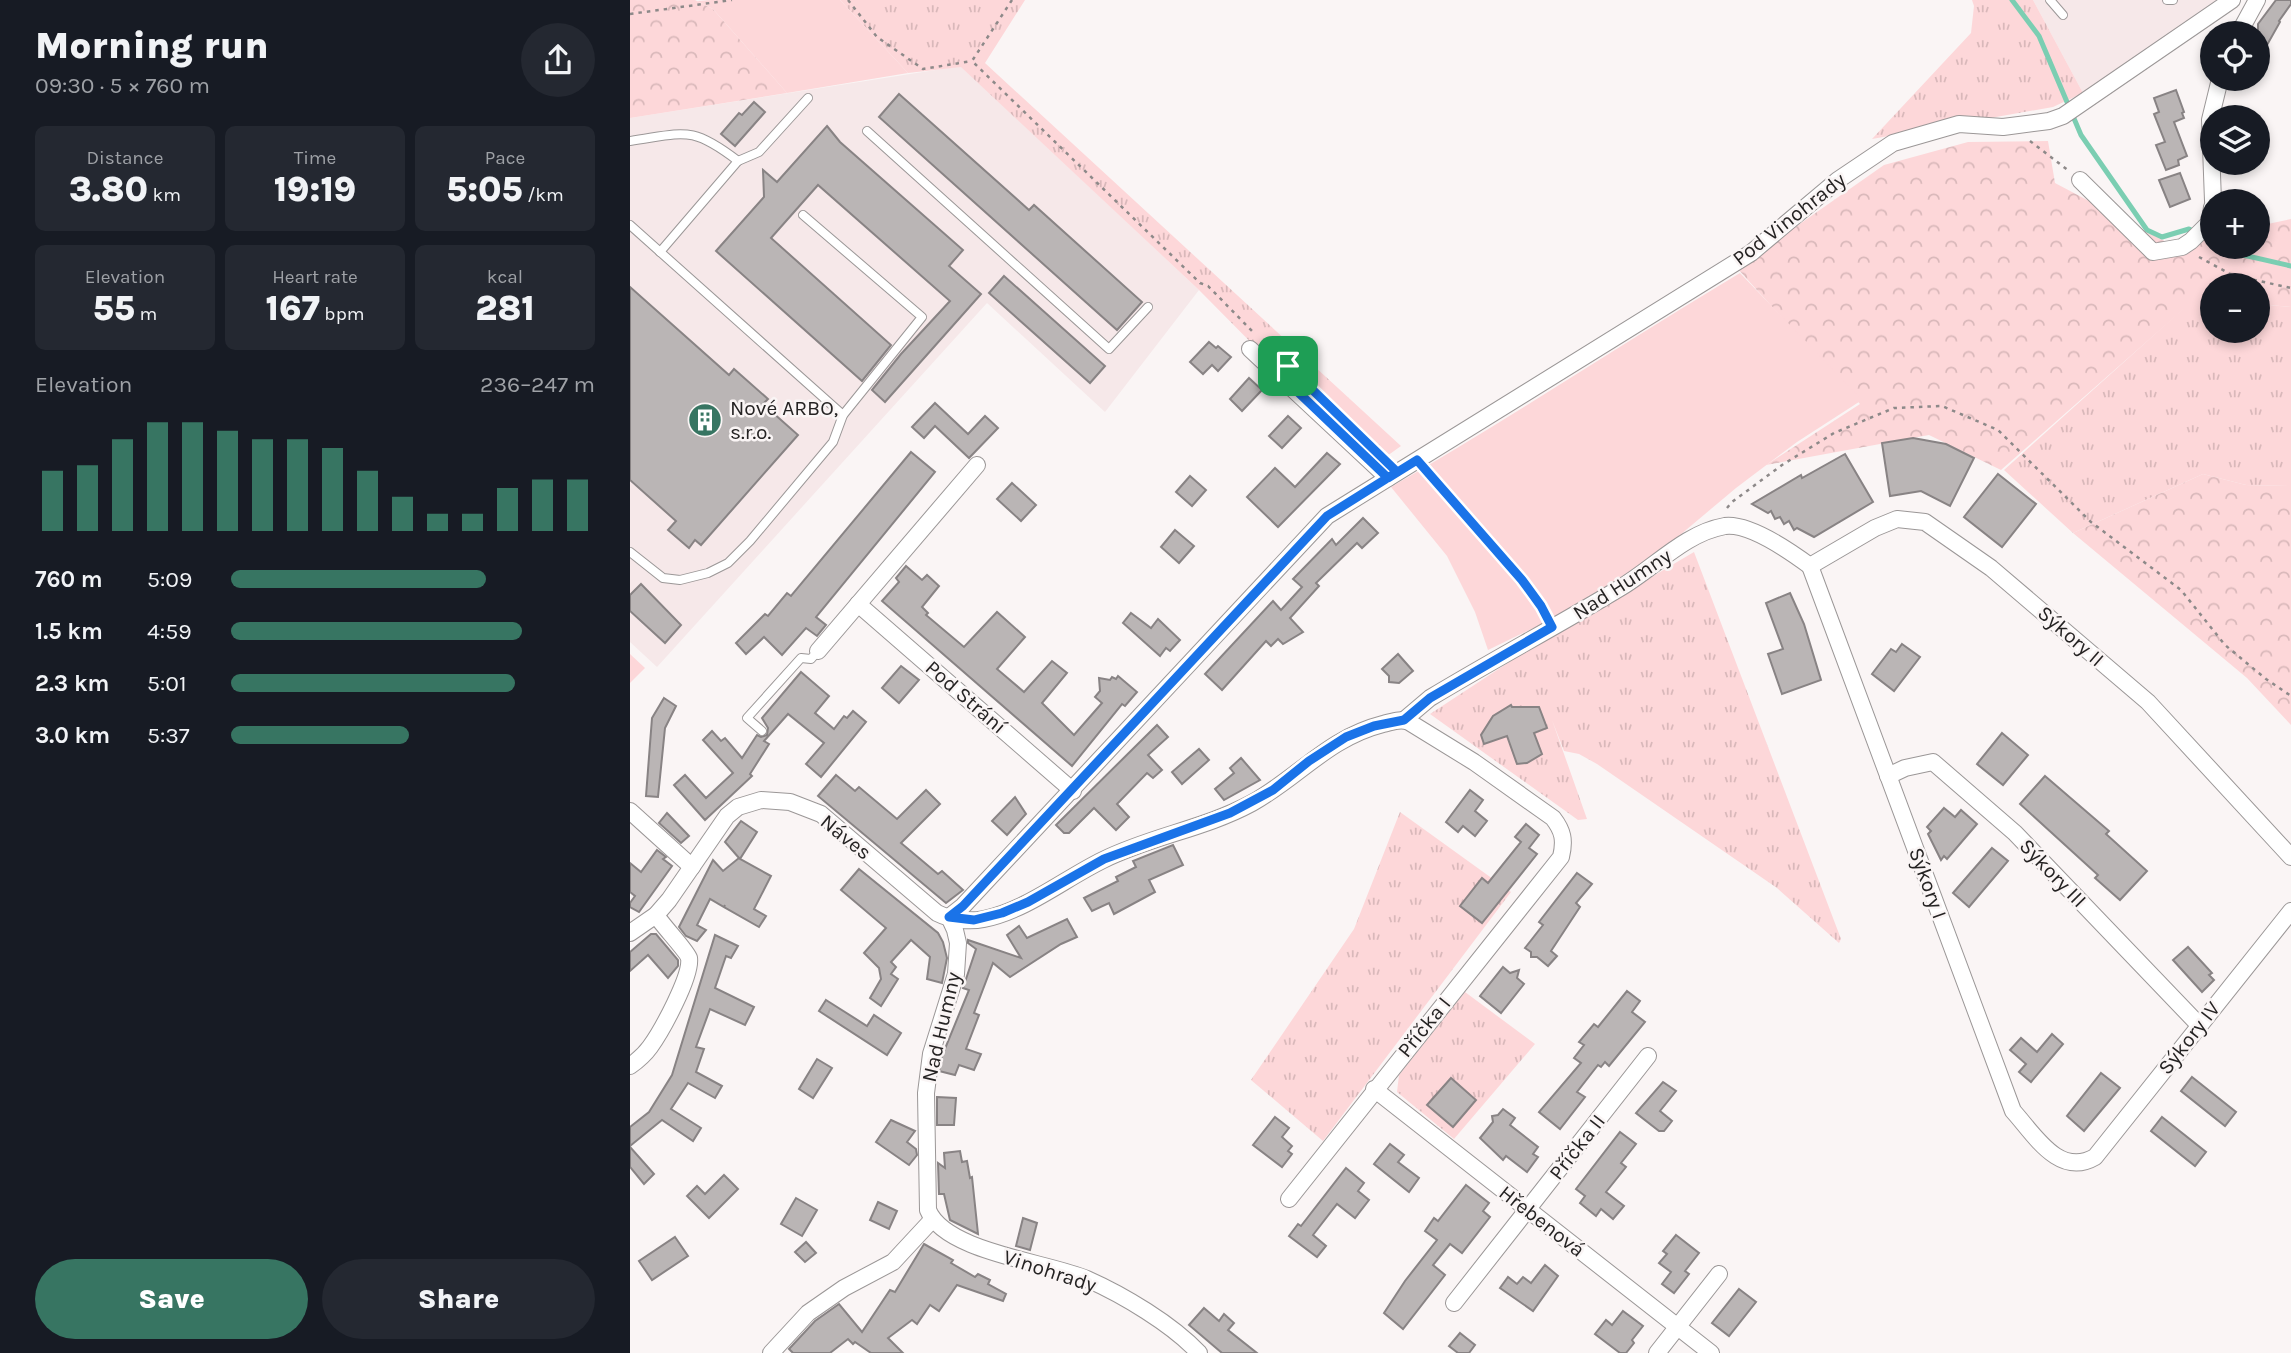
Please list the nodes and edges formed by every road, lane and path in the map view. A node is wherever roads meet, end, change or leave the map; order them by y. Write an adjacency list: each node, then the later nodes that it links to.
1 (732, 0): 9 (path)
2 (848, 0): 12 (path)
3 (1012, 0): 12 (path)
4 (2050, 0): 10 (lane)
5 (2167, 0): 6 (lane)
6 (2173, 0)
7 (2232, 0): 15 (street, Pod Vinohrady)
8 (2257, 0): 11 (street)
9 (630, 14)
10 (2063, 15)
11 (2246, 21)
12 (972, 61): 28 (path)
13 (2217, 91): 20 (street)
14 (808, 98): 18 (lane)
15 (2003, 127): 19 (path); 30 (street, Pod Vinohrady)
16 (867, 131): 27 (lane)
17 (630, 141): 18 (lane)
18 (738, 161): 25 (lane)
19 (2080, 180): 24 (street)
20 (2213, 189)
21 (803, 215): 29 (lane)
22 (630, 225): 25 (lane)
23 (2200, 228): 24 (street)
24 (2186, 244): 26 (path)
25 (660, 252): 29 (lane)
26 (2291, 289)
27 (1147, 307)
28 (1255, 344): 32 (street)
29 (843, 415): 34 (lane)
30 (1417, 460): 32 (street, Pod Vinohrady); 37 (path)
31 (977, 465): 36 (street)
32 (1388, 478): 43 (street, Pod Vinohrady)
33 (1708, 531): 35 (street, Nad Humny); 37 (street, Nad Humny); 39 (path)
34 (630, 552)
35 (1810, 566): 42 (street, Sýkory I); 45 (street, Sýkory II)
36 (858, 604): 38 (street); 43 (street, Pod Strání)
37 (1552, 627): 40 (street, Nad Humny)
38 (818, 651): 41 (lane)
39 (2291, 696)
40 (1404, 720): 49 (street, Nad Humny); 54 (street, Příčka I)
41 (762, 731)
42 (1888, 776): 51 (street, Sýkory III); 55 (street, Sýkory I)
43 (1073, 791): 49 (street)
44 (634, 816): 46 (street)
45 (2291, 857)
46 (692, 867): 48 (street, Náves); 49 (street, Náves)
47 (2291, 911): 51 (street, Sýkory IV)
48 (656, 915): 50 (street, Náves); 53 (street)
49 (949, 917): 58 (street, Nad Humny)
50 (630, 933)
51 (2199, 1025): 55 (street, Sýkory IV)
52 (1648, 1056): 57 (street, Příčka II)
53 (630, 1066)
54 (1374, 1089): 56 (street, Příčka I); 57 (street, Hřebenová)
55 (2085, 1163)
56 (1289, 1199)
57 (1528, 1210): 60 (street, Příčka II); 61 (street, Hřebenová)
58 (932, 1220): 62 (street); 63 (street, Vinohrady)
59 (1720, 1274): 61 (street)
60 (1454, 1303)
61 (1678, 1327): 64 (street); 65 (street, Hřebenová)
62 (771, 1353)
63 (1199, 1353)
64 (1657, 1353)
65 (1711, 1353)

